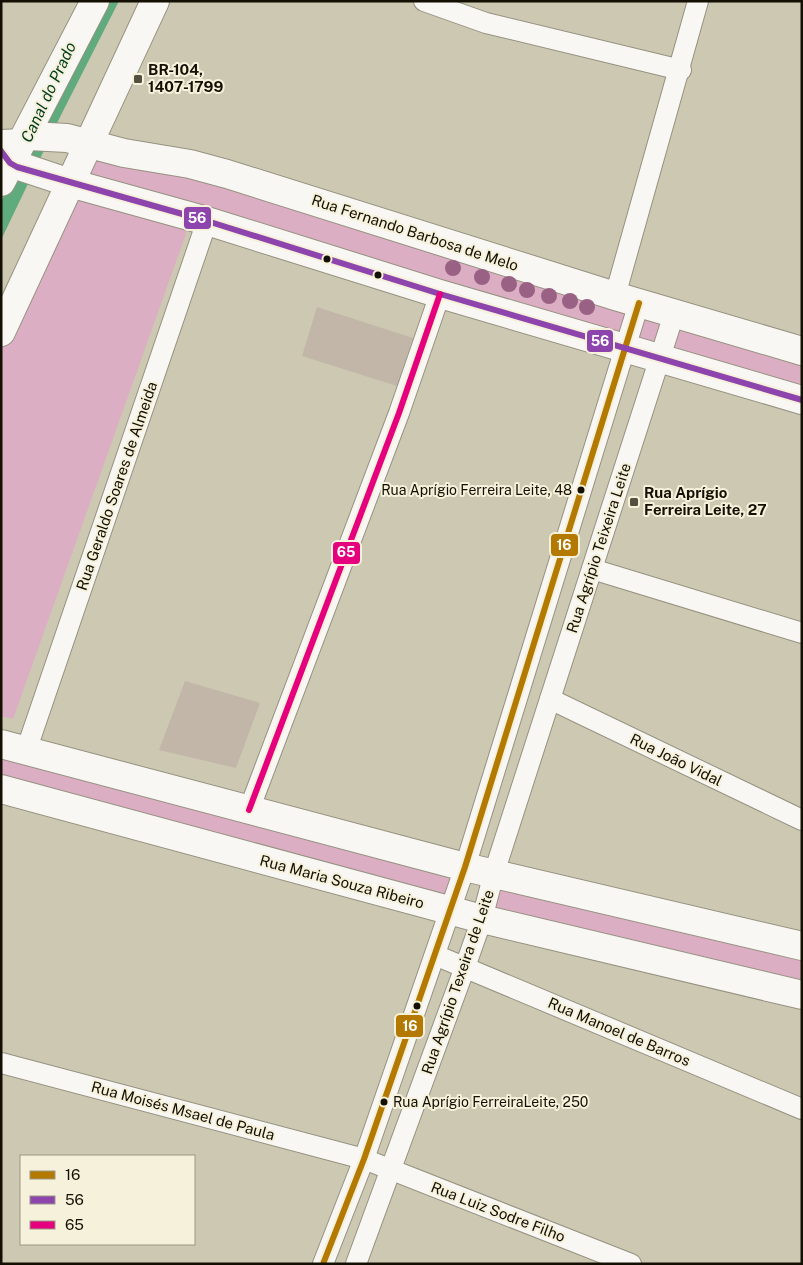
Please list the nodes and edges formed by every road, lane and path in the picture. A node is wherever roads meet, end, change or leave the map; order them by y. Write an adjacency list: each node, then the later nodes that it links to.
1 (95, 1): 7 (street)
2 (155, 1): 6 (street)
3 (424, 1): 5 (street)
4 (698, 1): 5 (street, Rua Agrípio Texeira de Leite)
5 (681, 70): 11 (street, Rua Agrípio Texeira de Leite)
6 (77, 140): 7 (street, Rua Fernando Barbosa de Melo); 8 (street); 11 (street, Rua Fernando Barbosa de Melo)
7 (12, 154): 8 (street)
8 (67, 182): 9 (street); 13 (street)
9 (207, 220): 10 (street); 21 (street, Rua Geraldo Soares de Almeida)
10 (440, 294): 14 (street); 24 (street)
11 (627, 300): 12 (street, Rua Fernando Barbosa de Melo); 14 (street, Rua Agrípio Texeira de Leite)
12 (674, 314): 15 (street, Rua Fernando Barbosa de Melo); 16 (street, Rua Agrípio Teixeira Leite)
13 (1, 332)
14 (624, 348): 16 (street); 26 (street, Rua Agrípio Texeira de Leite)
15 (802, 351)
16 (660, 358): 17 (street); 18 (street, Rua Agrípio Teixeira Leite)
17 (802, 400)
18 (592, 569): 19 (street); 20 (street, Rua Agrípio Teixeira Leite)
19 (802, 633)
20 (550, 700): 22 (street, Rua Agrípio Teixeira Leite); 25 (street, Rua João Vidal)
21 (14, 748): 24 (street)
22 (523, 783): 27 (street, Rua Agrípio Texeira de Leite)
23 (1, 789): 28 (street, Rua Maria Souza Ribeiro)
24 (249, 810): 26 (street)
25 (802, 820)
26 (466, 867): 27 (street); 28 (street, Rua Agrípio Texeira de Leite)
27 (494, 873): 29 (street, Rua Agrípio Texeira de Leite); 30 (street)
28 (448, 910): 29 (street, Rua Maria Souza Ribeiro); 31 (street, Rua Agrípio Texeira de Leite)
29 (482, 919): 32 (street, Rua Agrípio Texeira de Leite); 33 (street, Rua Maria Souza Ribeiro)
30 (802, 946)
31 (435, 955): 32 (street, Rua Manoel de Barros); 36 (street, Rua Agrípio Texeira de Leite)
32 (465, 967): 35 (street, Rua Manoel de Barros); 37 (street, Rua Agrípio Texeira de Leite)
33 (802, 995)
34 (1, 1063): 36 (street, Rua Moisés Msael de Paula)
35 (802, 1109)
36 (364, 1159): 37 (street, Rua Luiz Sodre Filho); 39 (street, Rua Agrípio Texeira de Leite)
37 (392, 1171): 38 (street, Rua Luiz Sodre Filho); 40 (street, Rua Agrípio Texeira de Leite)
38 (596, 1257): 41 (street, Rua Luiz Sodre Filho)
39 (323, 1264)
40 (356, 1264)
41 (631, 1264)

